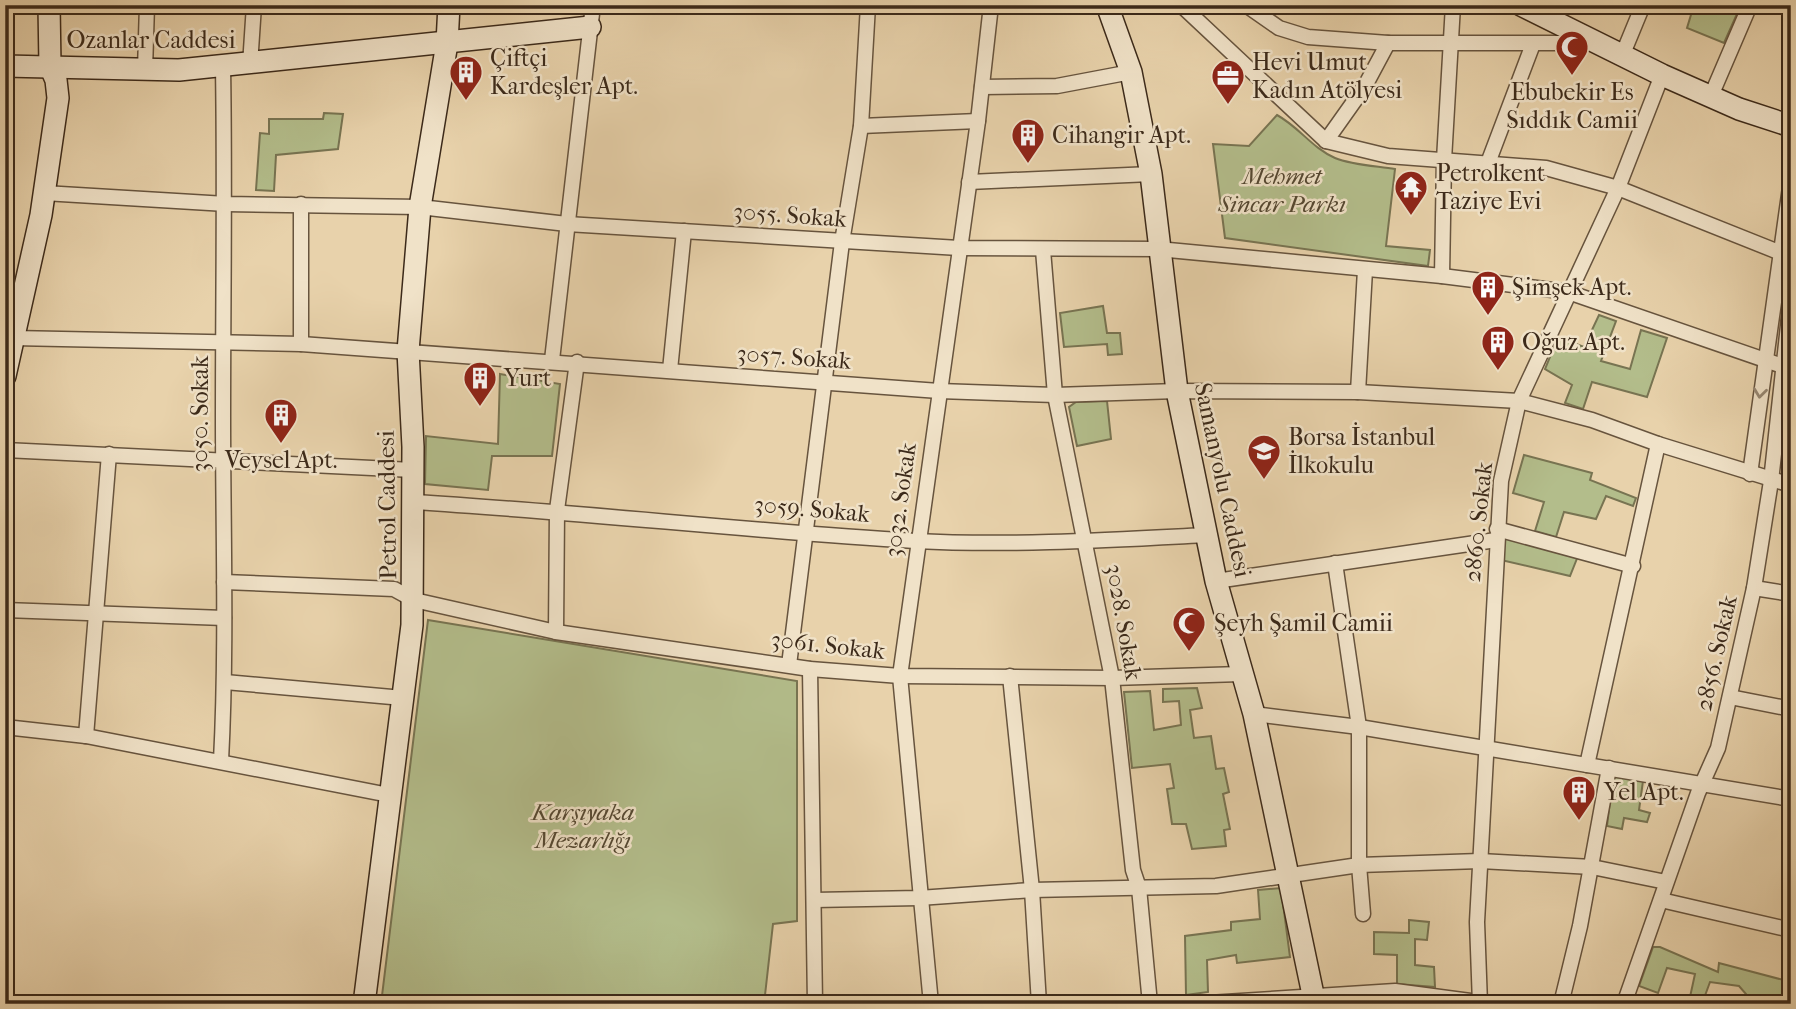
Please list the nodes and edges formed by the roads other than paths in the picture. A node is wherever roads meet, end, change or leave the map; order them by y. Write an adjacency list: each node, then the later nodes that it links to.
1 (49, 5): 24 (street)
2 (147, 5): 26 (street)
3 (254, 5): 22 (street)
4 (449, 5): 16 (street, Petrol Caddesi)
5 (593, 5): 15 (street)
6 (868, 5): 32 (street)
7 (991, 5): 29 (street, 3032. Sokak)
8 (1107, 5): 27 (street, Samanyolu Caddesi)
9 (1181, 5): 34 (street)
10 (1246, 5): 17 (street)
11 (1452, 5): 19 (street)
12 (1643, 5): 21 (street)
13 (1750, 5): 30 (street)
14 (1531, 7): 18 (street)
15 (590, 27): 16 (street, Ozanlar Caddesi); 45 (street)
16 (447, 43): 22 (street, Ozanlar Caddesi); 44 (street, Petrol Caddesi)
17 (1388, 43): 19 (street); 34 (street)
18 (1593, 43): 20 (street); 21 (street)
19 (1449, 44): 20 (street); 35 (street)
20 (1534, 44): 36 (street)
21 (1622, 56): 28 (street)
22 (250, 65): 25 (street, Ozanlar Caddesi)
23 (5, 66): 24 (street, Ozanlar Caddesi)
24 (50, 66): 26 (street, Ozanlar Caddesi); 41 (street)
25 (223, 67): 26 (street, Ozanlar Caddesi); 42 (street, 3050. Sokak)
26 (145, 70)
27 (1131, 72): 29 (street); 37 (street, Samanyolu Caddesi)
28 (1662, 75): 30 (street); 40 (street, 2860. Sokak)
29 (982, 87): 31 (street, 3032. Sokak)
30 (1711, 96): 33 (street)
31 (978, 121): 32 (street); 39 (street, 3032. Sokak)
32 (861, 126): 47 (street)
33 (1791, 126)
34 (1326, 141): 35 (street)
35 (1444, 160): 36 (street); 53 (street)
36 (1488, 163): 40 (street)
37 (1151, 174): 39 (street); 49 (street, Samanyolu Caddesi)
38 (1791, 180): 51 (street)
39 (969, 182): 48 (street, 3032. Sokak)
40 (1618, 188): 51 (street); 54 (street, 2860. Sokak)
41 (44, 192): 42 (street, 3055. Sokak); 56 (street)
42 (226, 204): 43 (street, 3055. Sokak); 57 (street, 3050. Sokak)
43 (300, 204): 44 (street, 3055. Sokak); 58 (street)
44 (420, 206): 45 (street, 3055. Sokak); 59 (street, Petrol Caddesi)
45 (567, 224): 46 (street, 3055. Sokak); 60 (street)
46 (684, 231): 47 (street, 3055. Sokak); 64 (street)
47 (842, 242): 48 (street, 3055. Sokak); 66 (street)
48 (959, 248): 50 (street, 3055. Sokak); 67 (street, 3032. Sokak)
49 (1158, 249): 50 (street, 3055. Sokak); 52 (street, 3055. Sokak); 68 (street, Samanyolu Caddesi)
50 (1043, 250): 70 (street, 3028. Sokak)
51 (1786, 256): 61 (street)
52 (1364, 270): 53 (street, 3055. Sokak); 69 (street)
53 (1441, 276): 54 (street, 3055. Sokak)
54 (1568, 292): 61 (street, 3055. Sokak); 71 (street, 2860. Sokak)
55 (1791, 298): 63 (street, 2856. Sokak)
56 (13, 338): 57 (street, 3057. Sokak); 65 (street)
57 (223, 342): 58 (street, 3057. Sokak); 75 (street, 3050. Sokak)
58 (301, 344): 59 (street, 3057. Sokak)
59 (408, 351): 60 (street, 3057. Sokak); 76 (street, Petrol Caddesi)
60 (552, 360): 62 (street, 3057. Sokak)
61 (1764, 360): 63 (street, 3055. Sokak); 77 (street, one-way to 77)
62 (577, 362): 64 (street, 3057. Sokak); 81 (street)
63 (1787, 368): 78 (street, 2856. Sokak)
64 (670, 370): 66 (street, 3057. Sokak)
65 (5, 376)
66 (825, 383): 67 (street, 3057. Sokak); 82 (street)
67 (939, 391): 70 (street, 3057. Sokak); 85 (street, 3032. Sokak)
68 (1177, 391): 69 (street, 3057. Sokak); 70 (street, 3057. Sokak); 83 (street, Samanyolu Caddesi)
69 (1358, 392): 71 (street, 3057. Sokak)
70 (1055, 394): 86 (street, 3028. Sokak)
71 (1520, 401): 72 (street, 3057. Sokak); 84 (street, 2860. Sokak)
72 (1658, 444): 77 (street, 3057. Sokak); 88 (street)
73 (5, 450): 74 (street)
74 (109, 454): 75 (street); 95 (street)
75 (223, 462): 76 (street); 90 (street, 3050. Sokak)
76 (413, 470): 80 (street, Petrol Caddesi)
77 (1750, 474): 78 (street, 3057. Sokak)
78 (1771, 481): 79 (street, 3057. Sokak); 91 (street, 2856. Sokak)
79 (1791, 485)
80 (414, 502): 81 (street, 3059. Sokak); 93 (street, Petrol Caddesi)
81 (557, 510): 82 (street, 3059. Sokak); 97 (street)
82 (806, 531): 85 (street, 3059. Sokak); 98 (street)
83 (1207, 535): 86 (street, 3059. Sokak); 89 (street, Samanyolu Caddesi)
84 (1497, 535): 87 (street); 88 (street); 112 (street, 2860. Sokak)
85 (917, 541): 86 (street, 3059. Sokak); 101 (street, 3032. Sokak)
86 (1086, 541): 103 (street, 3028. Sokak)
87 (1335, 563): 89 (street); 110 (street)
88 (1633, 566): 114 (street)
89 (1216, 581): 100 (street, Samanyolu Caddesi)
90 (224, 582): 93 (street, 3061. Sokak); 96 (street, 3050. Sokak)
91 (1754, 588): 92 (street); 105 (street, 2856. Sokak)
92 (1791, 594)
93 (414, 600): 97 (street, 3061. Sokak); 106 (street, Petrol Caddesi)
94 (5, 610): 95 (street)
95 (99, 615): 96 (street); 111 (street)
96 (224, 618): 104 (street, 3050. Sokak)
97 (556, 632): 98 (street, 3061. Sokak)
98 (789, 665): 99 (street, 3061. Sokak)
99 (810, 669): 101 (street, 3061. Sokak); 127 (street)
100 (1241, 674): 103 (street, 3061. Sokak); 108 (street, Samanyolu Caddesi)
101 (900, 676): 102 (street, 3061. Sokak); 126 (street, 3032. Sokak)
102 (1010, 676): 103 (street, 3061. Sokak); 125 (street)
103 (1112, 678): 124 (street, 3028. Sokak)
104 (225, 682): 106 (street); 113 (street, 3050. Sokak)
105 (1730, 697): 107 (street); 116 (street, 2856. Sokak)
106 (403, 698): 117 (street, Petrol Caddesi)
107 (1791, 709)
108 (1254, 714): 110 (street); 122 (street, Samanyolu Caddesi)
109 (5, 727): 111 (street)
110 (1359, 727): 112 (street); 120 (street)
111 (86, 736): 113 (street)
112 (1484, 749): 114 (street); 119 (street, 2860. Sokak)
113 (221, 761): 117 (street)
114 (1587, 765): 115 (street)
115 (1609, 768): 116 (street); 121 (street)
116 (1703, 783): 118 (street); 123 (street, 2856. Sokak)
117 (389, 794): 133 (street, Petrol Caddesi)
118 (1791, 799)
119 (1480, 861): 120 (street); 121 (street); 132 (street, 2860. Sokak)
120 (1359, 865): 122 (street); 129 (street)
121 (1592, 867): 123 (street); 139 (street)
122 (1286, 876): 124 (street); 131 (street, Samanyolu Caddesi)
123 (1666, 882): 128 (street, 2856. Sokak)
124 (1139, 888): 125 (street); 137 (street, 3028. Sokak)
125 (1032, 890): 126 (street); 136 (street)
126 (919, 898): 127 (street); 135 (street, 3032. Sokak)
127 (814, 900): 134 (street)
128 (1661, 900): 130 (street); 140 (street, 2856. Sokak)
129 (1363, 914)
130 (1791, 930)
131 (1314, 999): 132 (street); 138 (street)
132 (1484, 1003)
133 (364, 1004)
134 (815, 1004)
135 (931, 1004)
136 (1039, 1004)
137 (1150, 1004)
138 (1193, 1004)
139 (1561, 1004)
140 (1624, 1004)

